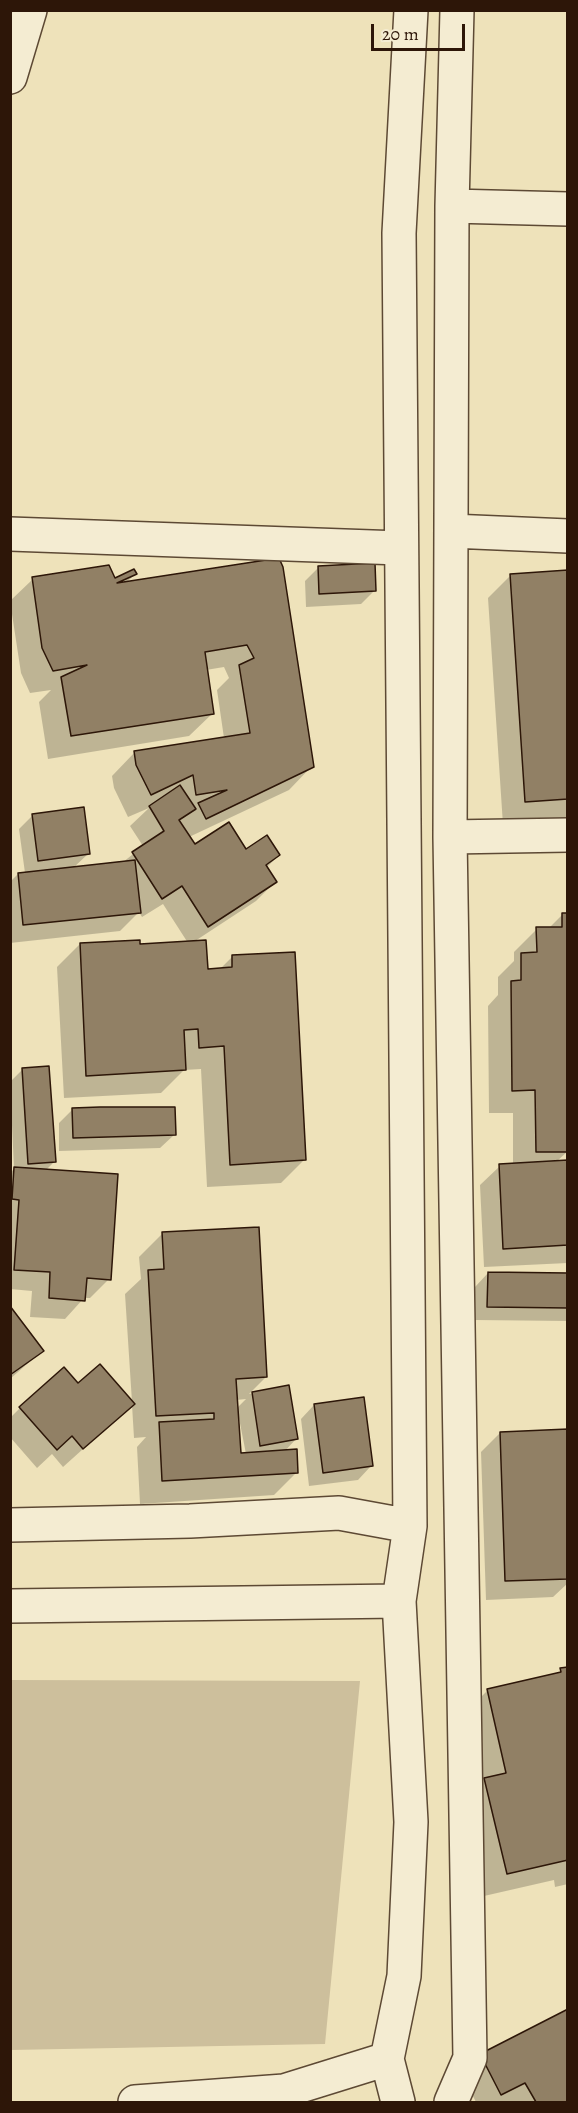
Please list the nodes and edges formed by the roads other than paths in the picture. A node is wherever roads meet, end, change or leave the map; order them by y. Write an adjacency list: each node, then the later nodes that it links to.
1 (30, 10): 4 (street)
2 (411, 10): 10 (street)
3 (457, 10): 5 (street)
4 (10, 78)
5 (452, 206): 6 (street); 7 (street)
6 (567, 209)
7 (451, 531): 9 (street); 12 (street)
8 (10, 534): 10 (street)
9 (567, 536)
10 (400, 548): 14 (street)
11 (567, 835): 12 (street)
12 (450, 837): 20 (street)
13 (10, 1525): 14 (street)
14 (410, 1526): 15 (street)
15 (399, 1600): 16 (street); 17 (street)
16 (10, 1606)
17 (387, 2059): 18 (street); 19 (street)
18 (135, 2103)
19 (398, 2103)
20 (451, 2103)

